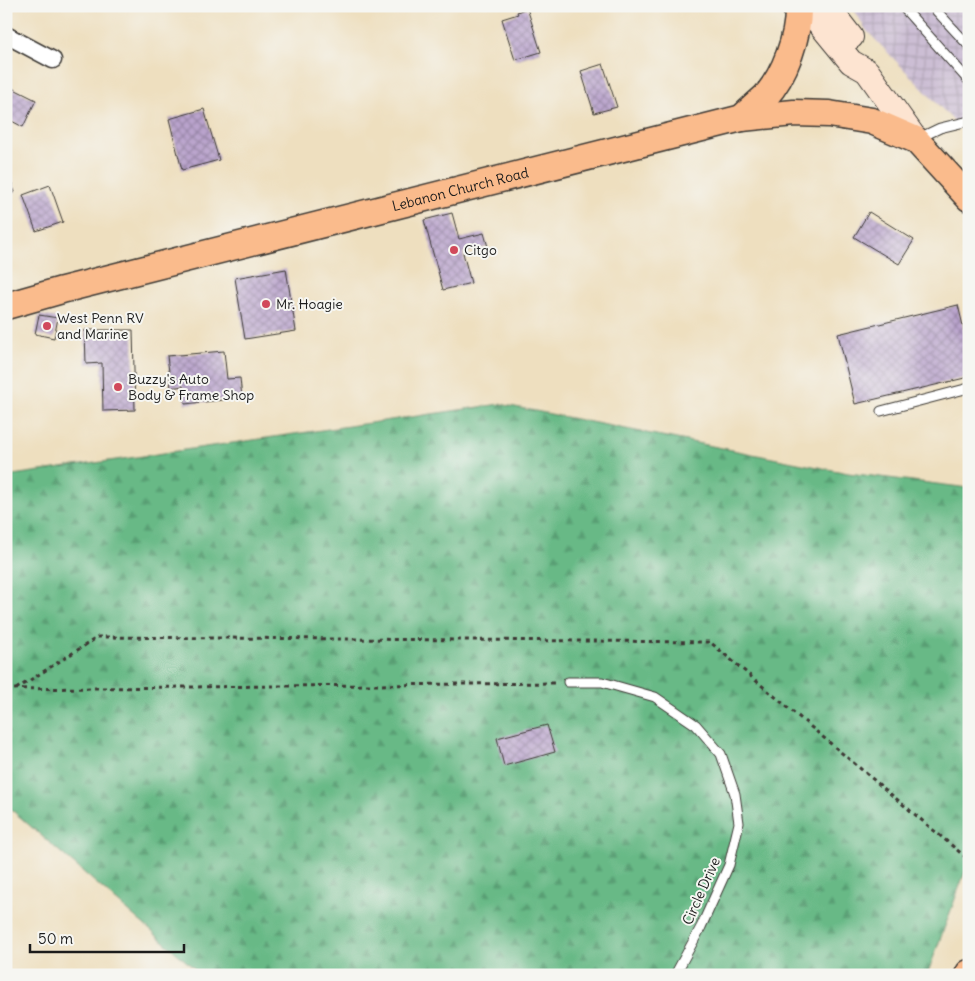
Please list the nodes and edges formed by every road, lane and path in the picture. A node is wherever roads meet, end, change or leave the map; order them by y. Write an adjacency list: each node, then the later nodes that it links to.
1 (798, 6): 11 (main road)
2 (805, 6): 9 (main road)
3 (826, 6): 9 (main road)
4 (902, 6): 10 (lane)
5 (932, 6): 7 (lane)
6 (6, 35): 8 (street)
7 (969, 46)
8 (54, 60)
9 (867, 72): 13 (main road)
10 (969, 81)
11 (742, 118): 13 (main road, Lebanon Church Road); 15 (main road, Lebanon Church Road)
12 (969, 121): 13 (lane)
13 (916, 140): 14 (main road)
14 (969, 198)
15 (6, 306)
16 (969, 388): 17 (lane)
17 (881, 411)
18 (568, 682): 20 (path); 22 (lane, Circle Drive)
19 (6, 689): 20 (path)
20 (16, 689): 21 (path)
21 (969, 860)
22 (675, 975)

